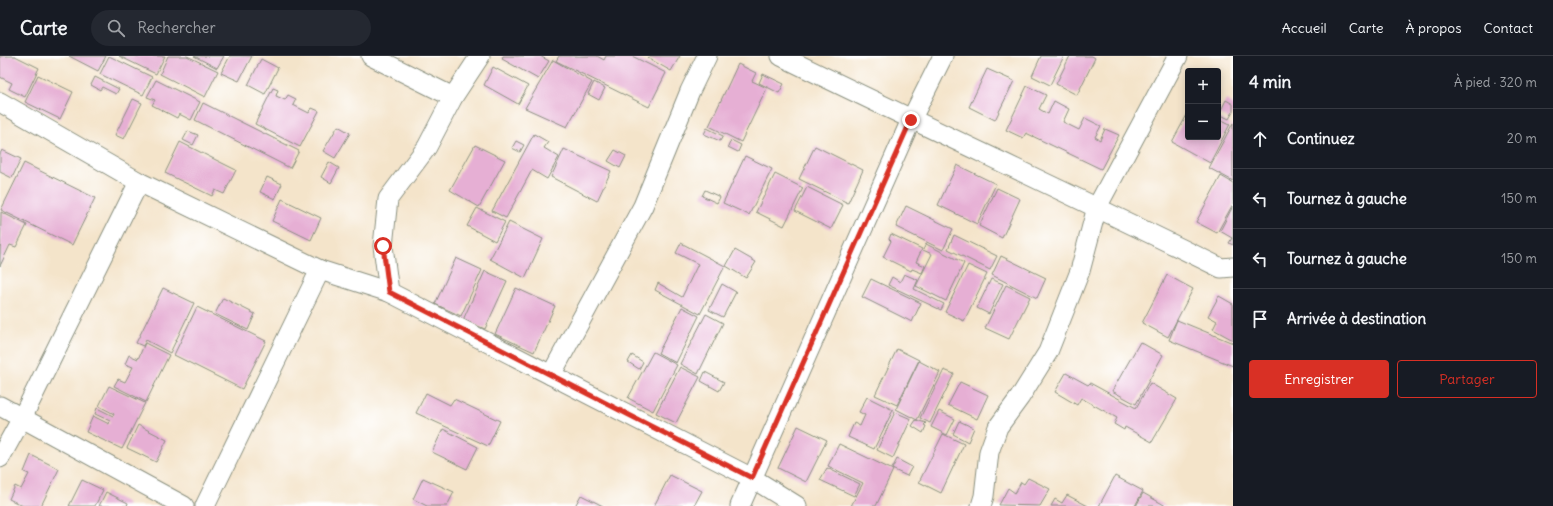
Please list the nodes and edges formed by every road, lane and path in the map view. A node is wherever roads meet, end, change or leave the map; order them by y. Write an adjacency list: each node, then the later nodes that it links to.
1 (371, 56): 7 (street)
2 (480, 56): 7 (street)
3 (707, 56): 15 (street)
4 (781, 56): 9 (street)
5 (943, 56): 9 (street)
6 (1178, 56): 11 (street)
7 (454, 97): 14 (street)
8 (0, 102): 10 (street)
9 (911, 120): 11 (street); 19 (street)
10 (139, 182): 13 (street); 17 (street)
11 (1097, 207): 12 (street); 24 (street)
12 (1233, 267)
13 (320, 270): 14 (street); 21 (street)
14 (389, 292): 15 (street)
15 (551, 375): 19 (street)
16 (0, 406): 17 (street)
17 (22, 418): 18 (street); 20 (street)
18 (0, 458)
19 (752, 478): 22 (street); 23 (street)
20 (184, 506)
21 (205, 506)
22 (740, 506)
23 (797, 506)
24 (981, 506)

